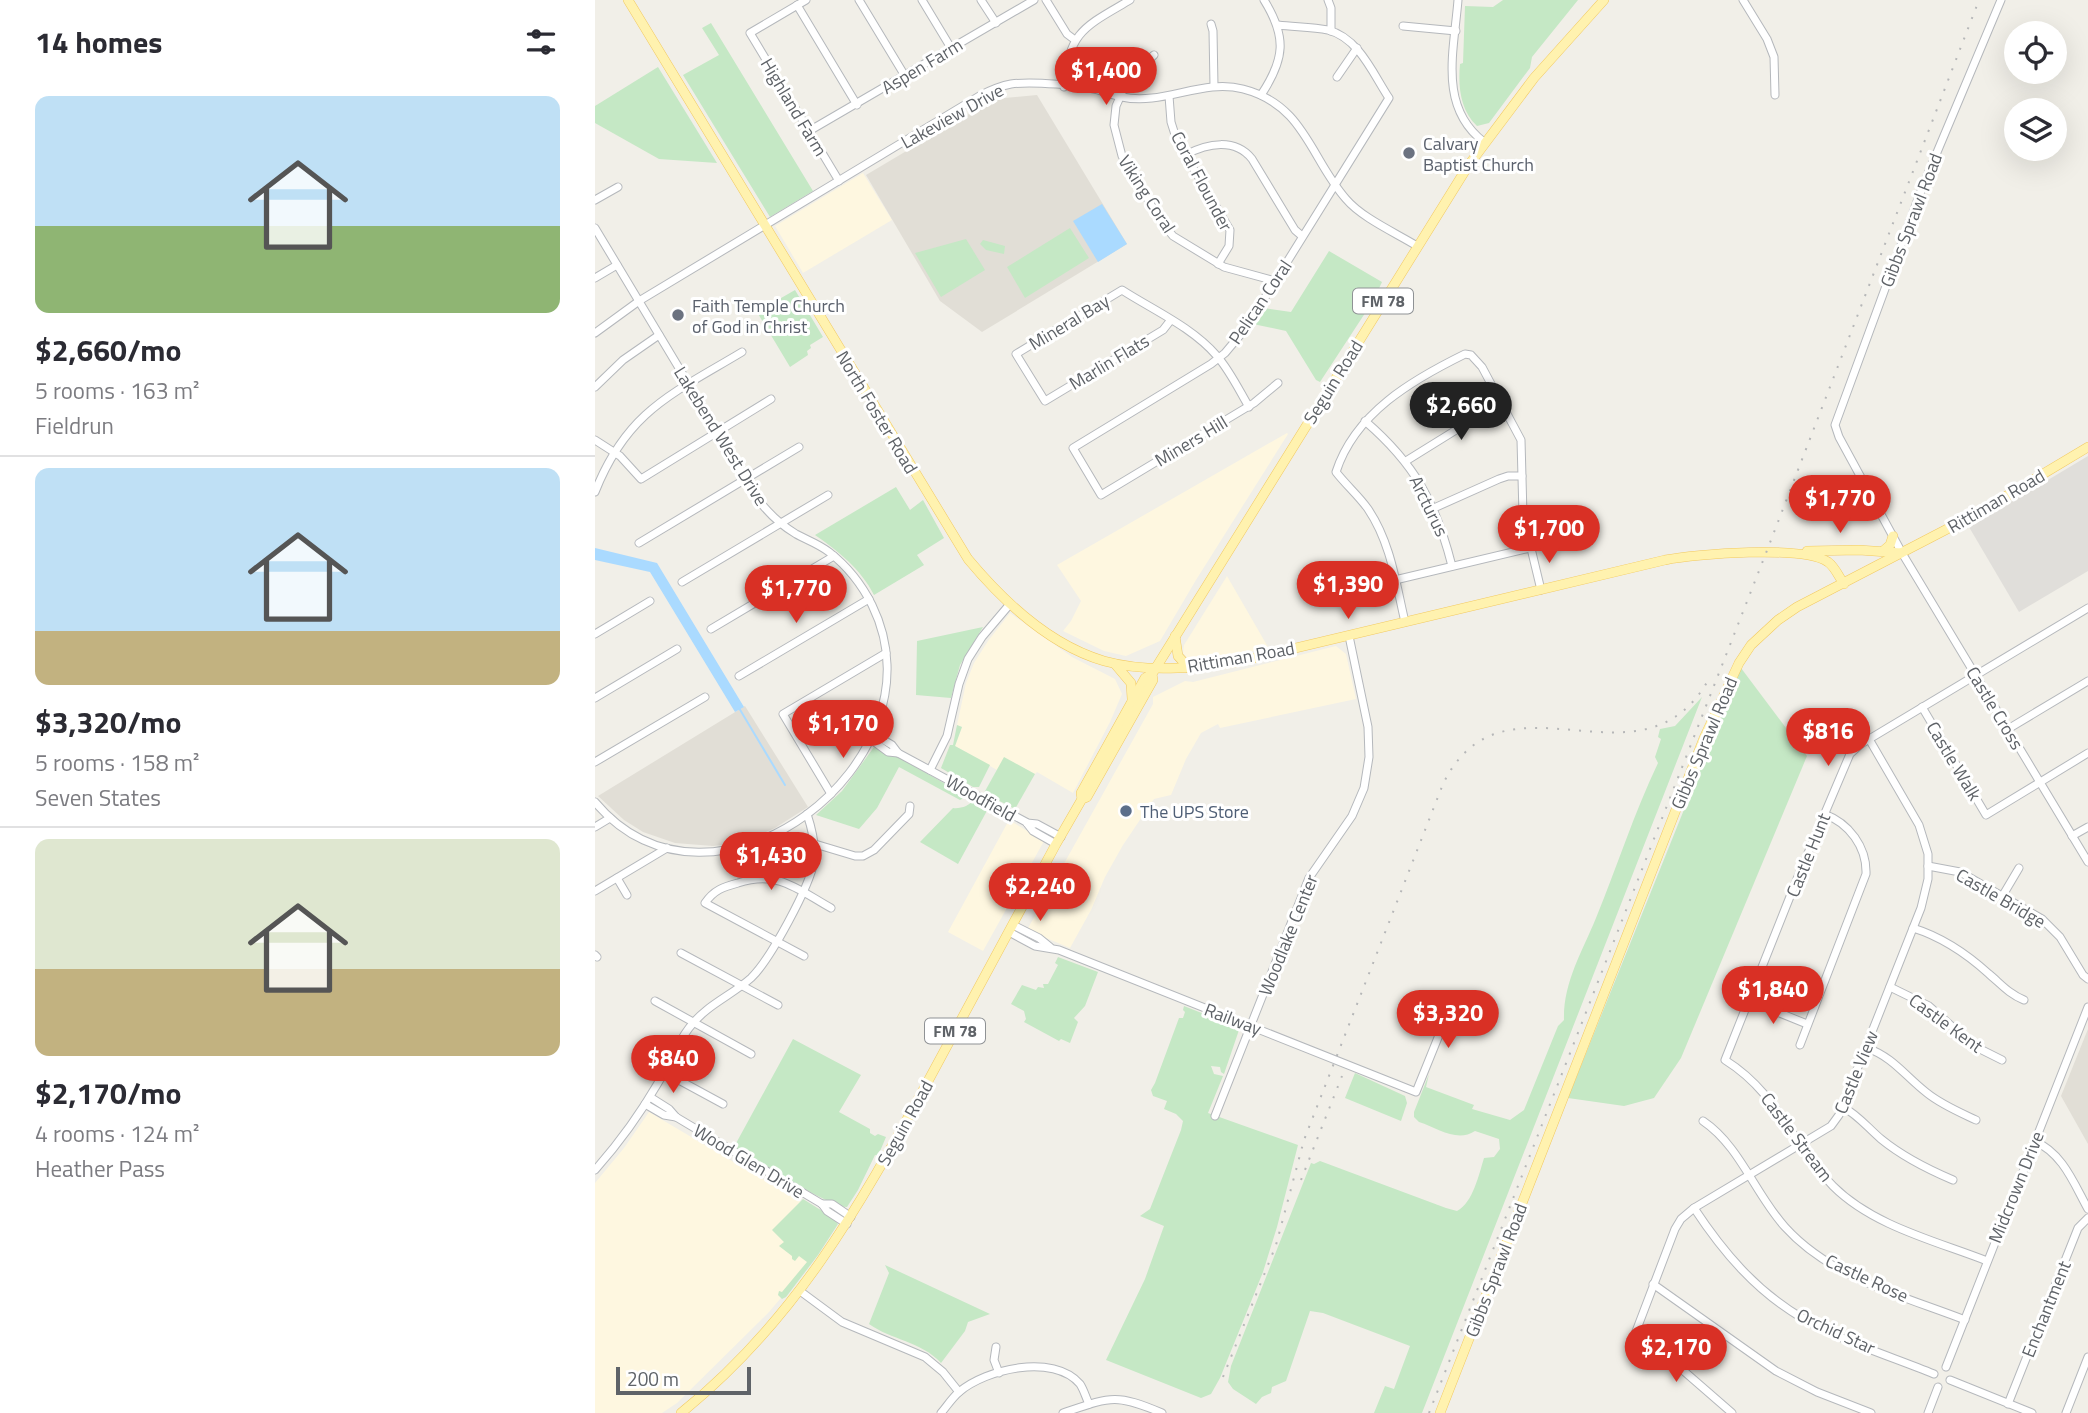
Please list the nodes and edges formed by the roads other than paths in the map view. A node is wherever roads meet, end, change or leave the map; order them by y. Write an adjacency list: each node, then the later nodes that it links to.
1 (628, 0): 43 (main road, North Foster Road)
2 (806, 0): 16 (street)
3 (859, 0): 27 (street)
4 (922, 0): 24 (street)
5 (981, 0): 17 (street)
6 (1034, 0): 17 (street, Aspen Farm)
7 (1046, 0): 23 (street)
8 (1130, 0): 15 (street)
9 (1264, 0): 19 (street)
10 (1328, 0): 21 (street)
11 (1458, 0): 22 (street)
12 (1604, 0): 37 (main road, Seguin Road / FM 78)
13 (1743, 0): 32 (street)
14 (2001, 0): 78 (street, Gibbs Sprawl Road)
15 (1118, 3): 23 (street)
16 (797, 5): 35 (street); 36 (street, Highland Farm)
17 (996, 23): 24 (street, Aspen Farm)
18 (1211, 24): 30 (street)
19 (1278, 25): 21 (street); 31 (street)
20 (1403, 26): 22 (street)
21 (1331, 31): 25 (street)
22 (1455, 31): 37 (street)
23 (1075, 40): 29 (street)
24 (951, 48): 27 (street, Aspen Farm)
25 (1357, 48): 28 (street); 40 (street, Pelican Coral)
26 (1154, 55): 34 (street, Viking Coral)
27 (905, 76): 35 (street, Aspen Farm)
28 (1337, 77)
29 (1064, 86): 34 (street, Lakeview Drive); 39 (street, Lakeview Drive)
30 (1214, 86): 31 (street, Lakeview Drive); 33 (street, Lakeview Drive)
31 (1261, 95): 40 (street, Lakeview Drive)
32 (1775, 95)
33 (1169, 96): 34 (street, Lakeview Drive); 38 (street, Coral Flounder)
34 (1119, 97): 47 (street, Viking Coral)
35 (857, 105): 36 (street, Aspen Farm)
36 (810, 131): 39 (street, Highland Farm)
37 (1484, 142): 46 (main road, Seguin Road / FM 78)
38 (1185, 155): 45 (street); 47 (street, Coral Flounder)
39 (839, 181): 43 (street, Lakeview Drive)
40 (1336, 185): 45 (street, Pelican Coral); 46 (street, Lakeview Drive)
41 (618, 187): 42 (street)
42 (595, 200)
43 (764, 225): 51 (street, Lakeview Drive); 92 (main road, North Foster Road)
44 (595, 228): 48 (street, Lakebend West Drive)
45 (1303, 236): 50 (street, Pelican Coral)
46 (1417, 246): 97 (main road, Seguin Road / FM 78)
47 (1218, 264): 50 (street, Viking Coral)
48 (617, 265): 49 (street); 51 (street, Lakebend West Drive)
49 (595, 278)
50 (1275, 281): 56 (street, Pelican Coral)
51 (639, 301): 53 (street, Lakeview Drive); 54 (street, Lakebend West Drive)
52 (1170, 321): 56 (street); 61 (street, Marlin Flats); 61 (street, Mineral Bay)
53 (595, 333)
54 (659, 335): 58 (street, Lakebend West Drive); 59 (street)
55 (742, 352): 58 (street)
56 (1219, 358): 63 (street); 75 (street, Pelican Coral)
57 (1278, 383): 63 (street, Miners Hill)
58 (689, 384): 65 (street, Lakebend West Drive); 69 (street)
59 (595, 387)
60 (771, 399): 65 (street)
61 (1045, 401)
62 (1501, 401): 64 (street); 70 (street); 71 (street)
63 (1249, 407): 75 (street, Miners Hill)
64 (1365, 421): 70 (street, Arcturus); 86 (street)
65 (717, 432): 69 (street); 72 (street, Lakebend West Drive)
66 (595, 440): 69 (street)
67 (799, 447): 72 (street)
68 (2088, 447): 82 (main road, Rittiman Road)
69 (613, 452): 73 (street)
70 (1406, 461): 76 (street, Arcturus)
71 (1522, 476): 76 (street); 80 (street)
72 (745, 479): 77 (street, Lakebend West Drive); 79 (street)
73 (595, 492)
74 (828, 495): 77 (street)
75 (1101, 495)
76 (1434, 508): 85 (street, Arcturus)
77 (781, 523): 84 (street, Lakebend West Drive); 87 (street)
78 (1893, 536): 81 (main road); 82 (street, Gibbs Sprawl Road)
79 (639, 543)
80 (1530, 548): 85 (street); 89 (street)
81 (1883, 551): 82 (main road, Rittiman Road); 83 (main road, Rittiman Road)
82 (1902, 553): 88 (main road, Gibbs Sprawl Road); 104 (street, Castle Cross)
83 (1777, 554): 88 (main road, Rittiman Road); 89 (main road, Rittiman Road)
84 (834, 556): 90 (street, Lakebend West Drive); 95 (street)
85 (1453, 566): 86 (street)
86 (1395, 580): 94 (street)
87 (682, 582)
88 (1844, 584): 196 (main road, Gibbs Sprawl Road)
89 (1541, 590): 94 (main road, Rittiman Road)
90 (869, 599): 100 (street, Lakebend West Drive); 105 (street)
91 (650, 601): 96 (street)
92 (1010, 604): 101 (main road, North Foster Road); 116 (street)
93 (2088, 608): 104 (street, Castle Hunt)
94 (1405, 622): 98 (main road, Rittiman Road)
95 (711, 629)
96 (595, 634)
97 (1175, 635): 102 (main road); 103 (main road, Seguin Road / FM 78)
98 (1349, 636): 102 (main road, Rittiman Road); 156 (street, Woodlake Center)
99 (677, 649): 108 (street)
100 (886, 653): 112 (street, Lakebend West Drive); 118 (street)
101 (1113, 663): 103 (main road, North Foster Road); 109 (main road)
102 (1189, 668): 103 (main road, Rittiman Road)
103 (1153, 671): 109 (main road, Seguin Road / FM 78); 119 (main road, Seguin Road / FM 78)
104 (1976, 674): 110 (street, Castle Hunt); 111 (street, Castle Cross)
105 (739, 676)
106 (2088, 681): 111 (street)
107 (705, 697): 115 (street)
108 (595, 698)
109 (1132, 701): 119 (main road, Seguin Road / FM 78)
110 (1922, 707): 113 (street, Castle Hunt); 117 (street, Castle Walk)
111 (2008, 729): 117 (street, Castle Cross)
112 (870, 738): 116 (street, Woodfield); 118 (street, Lakebend West Drive)
113 (1869, 740): 123 (street, Castle Hunt); 132 (street, Castle View)
114 (2088, 753): 117 (street)
115 (595, 762)
116 (930, 770): 128 (street, Woodfield)
117 (2039, 782): 127 (street, Castle Cross)
118 (831, 793): 122 (street, Lakebend West Drive)
119 (1082, 799): 128 (main road, Seguin Road / FM 78)
120 (595, 802): 124 (street, Lakebend West Drive)
121 (910, 806): 129 (street)
122 (807, 814): 129 (street); 130 (street, Lakebend West Drive)
123 (1824, 814): 151 (street, Castle Hunt); 155 (street)
124 (611, 818): 125 (street); 130 (street, Lakebend West Drive)
125 (595, 827)
126 (2088, 827): 127 (street)
127 (2072, 836): 131 (street, Castle Cross)
128 (1058, 841): 140 (main road, Seguin Road / FM 78)
129 (814, 844): 136 (street)
130 (667, 848): 134 (street)
131 (2088, 862)
132 (1929, 866): 138 (street, Castle Bridge); 141 (street, Castle View)
133 (2019, 868): 138 (street)
134 (617, 878): 135 (street); 137 (street)
135 (595, 891)
136 (802, 892): 139 (street); 142 (street); 142 (street)
137 (627, 895)
138 (2003, 895): 145 (street, Castle Bridge)
139 (831, 908)
140 (1011, 928): 156 (street, Railway); 177 (main road, Seguin Road / FM 78)
141 (1913, 928): 147 (street, Castle View); 149 (street)
142 (776, 941): 144 (street); 146 (street)
143 (681, 953): 146 (street)
144 (804, 956)
145 (2088, 979)
146 (742, 985): 152 (street); 154 (street)
147 (1890, 986): 158 (street, Castle View); 161 (street, Castle Kent)
148 (1454, 998): 156 (street, Railway)
149 (2024, 1000)
150 (655, 1001): 154 (street)
151 (1750, 1001): 155 (street); 160 (street, Castle Hunt)
152 (778, 1005)
153 (2088, 1007): 169 (street, Midcrown Drive)
154 (694, 1022): 159 (street); 162 (street)
155 (1807, 1024): 157 (street)
156 (1251, 1026): 166 (street, Woodlake Center)
157 (1800, 1045)
158 (1867, 1048): 165 (street, Castle View); 167 (street)
159 (751, 1054)
160 (1725, 1060): 170 (street, Castle Stream)
161 (2002, 1060)
162 (664, 1072): 163 (street); 164 (street)
163 (647, 1100): 171 (street); 177 (street, Wood Glen Drive)
164 (723, 1104)
165 (1843, 1107): 170 (street, Castle View); 173 (street)
166 (1215, 1116)
167 (1976, 1120)
168 (1703, 1121): 172 (street, Castle Rose)
169 (2034, 1142): 175 (street); 178 (street, Midcrown Drive)
170 (1801, 1144): 172 (street, Castle View); 178 (street, Castle Stream)
171 (595, 1170)
172 (1748, 1175): 174 (street, Castle View); 181 (street, Castle Rose)
173 (1953, 1180)
174 (1694, 1208): 179 (street, Castle View); 186 (street, Orchid Star)
175 (2088, 1209)
176 (2088, 1218): 191 (street, Enchantment)
177 (849, 1220): 180 (main road, Seguin Road / FM 78)
178 (1987, 1261): 181 (street, Midcrown Drive)
179 (1653, 1284): 197 (street, Castle View); 198 (street)
180 (800, 1291): 189 (street); 192 (main road, Seguin Road / FM 78)
181 (1965, 1320): 184 (street, Midcrown Drive)
182 (996, 1347): 185 (street)
183 (2088, 1357): 201 (street)
184 (1946, 1367)
185 (999, 1373): 189 (street); 190 (street)
186 (1934, 1374)
187 (1950, 1380): 191 (street)
188 (1938, 1387): 199 (street)
189 (959, 1392): 193 (street)
190 (1089, 1404): 194 (street); 195 (street)
191 (2008, 1404): 200 (street)
192 (681, 1413)
193 (941, 1413)
194 (1063, 1413)
195 (1162, 1413)
196 (1440, 1413)
197 (1732, 1413)
198 (1871, 1413)
199 (1928, 1413)
200 (2032, 1413)
201 (2066, 1413)

